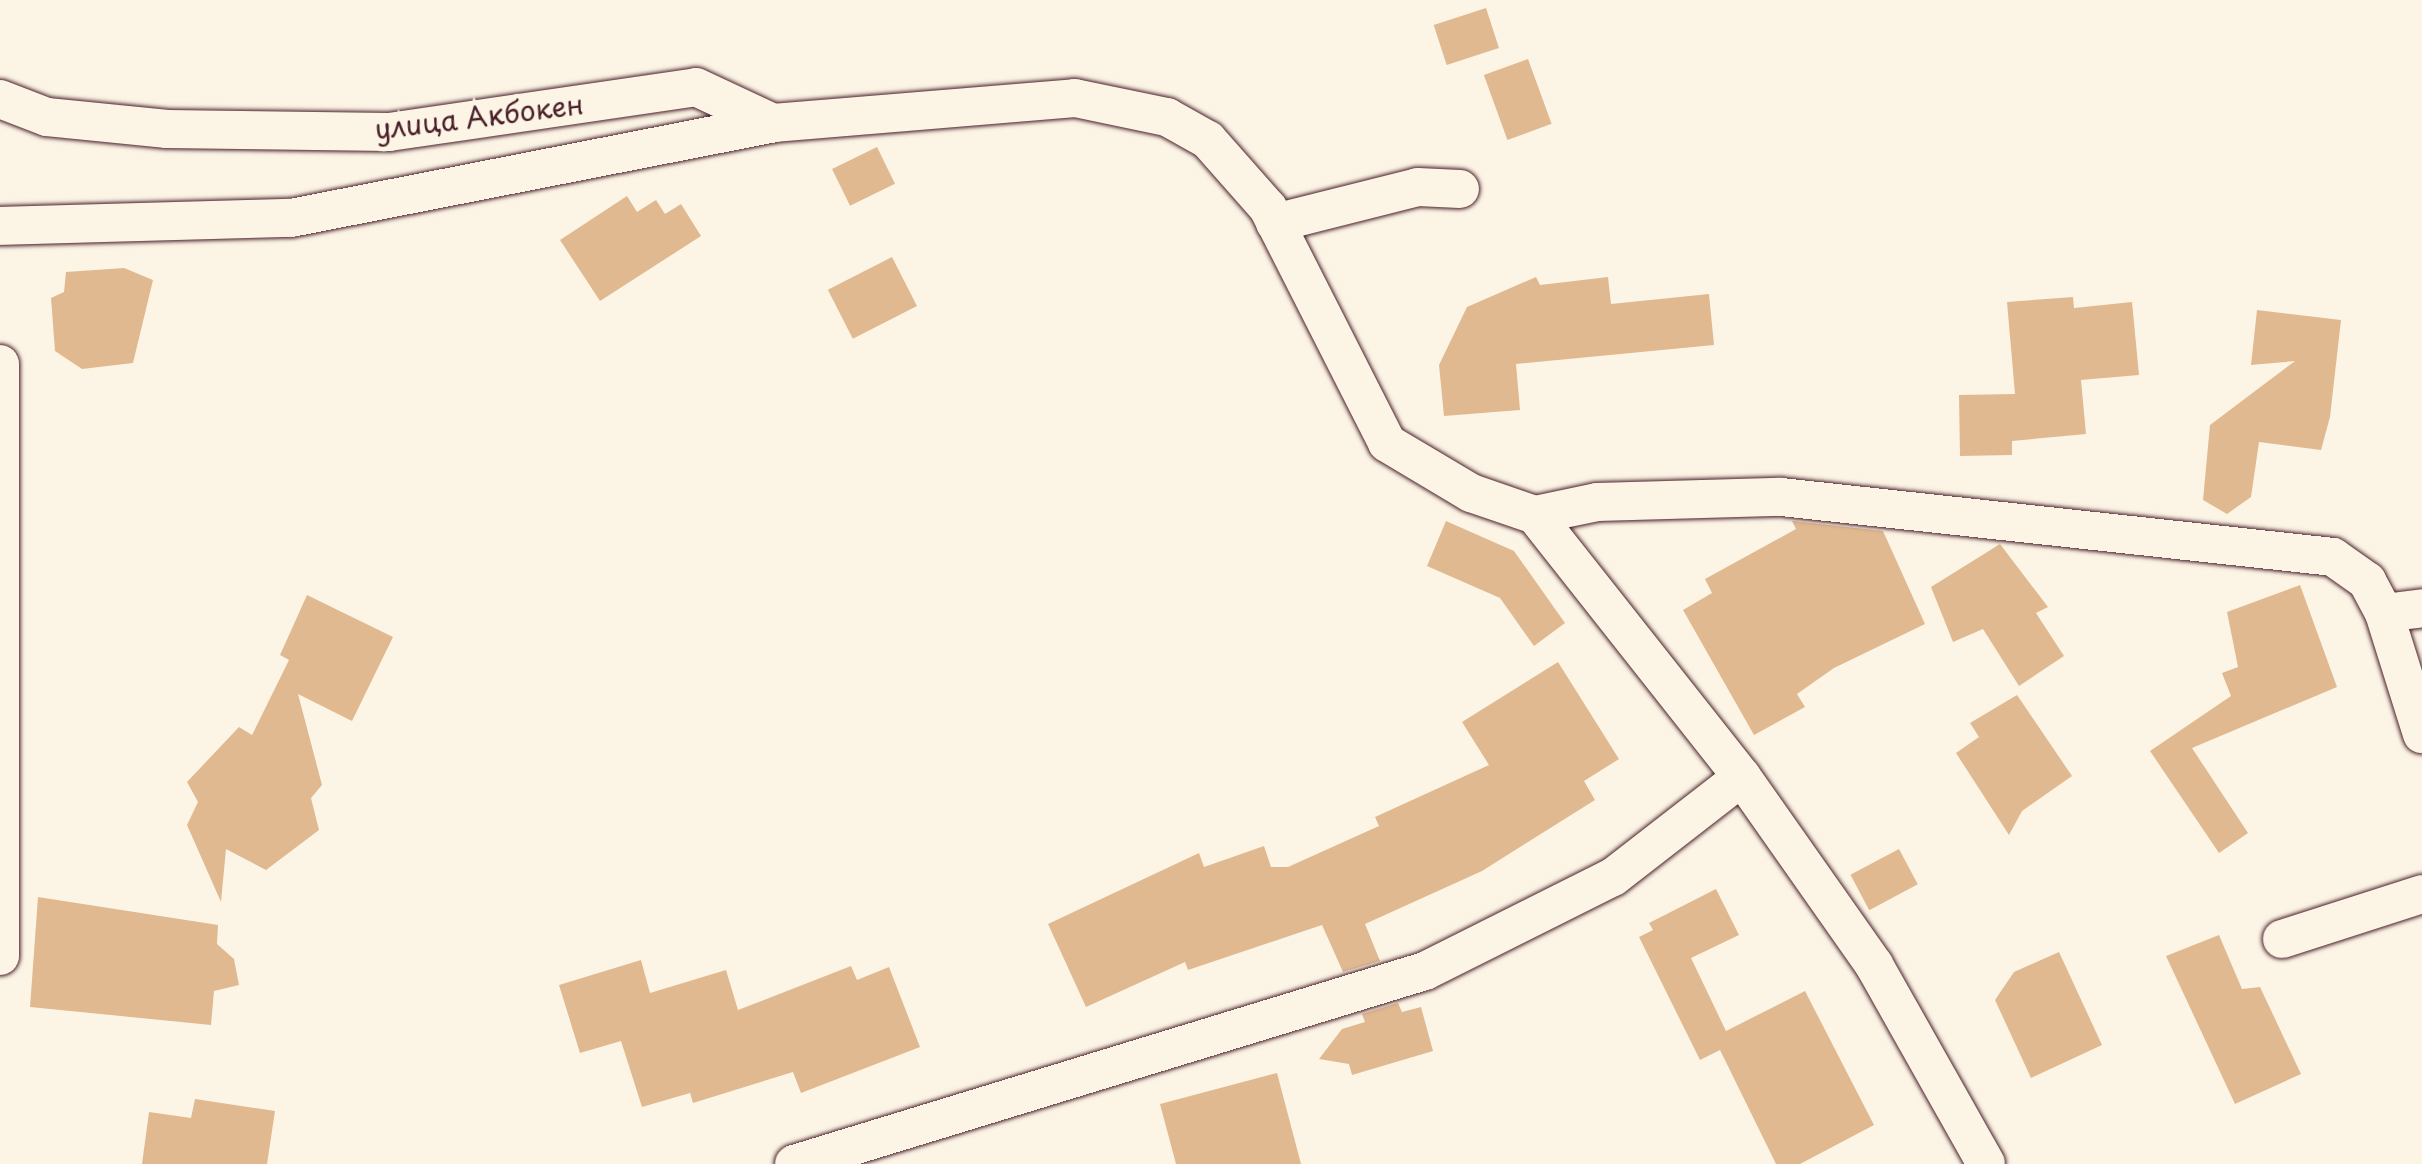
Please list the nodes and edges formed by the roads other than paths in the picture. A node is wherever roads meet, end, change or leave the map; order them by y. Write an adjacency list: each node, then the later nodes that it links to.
1 (0, 99): 2 (street, улица Акбокен)
2 (773, 123): 4 (street); 5 (street)
3 (1460, 189): 4 (street)
4 (1274, 223): 7 (street)
5 (0, 226)
6 (0, 364): 14 (street)
7 (1535, 515): 9 (street); 11 (street)
8 (2422, 608): 9 (street)
9 (2384, 613): 10 (street)
10 (2422, 734)
11 (1742, 777): 15 (street); 16 (street)
12 (2422, 894): 13 (street)
13 (2282, 940)
14 (0, 956)
15 (794, 1164)
16 (1986, 1164)

